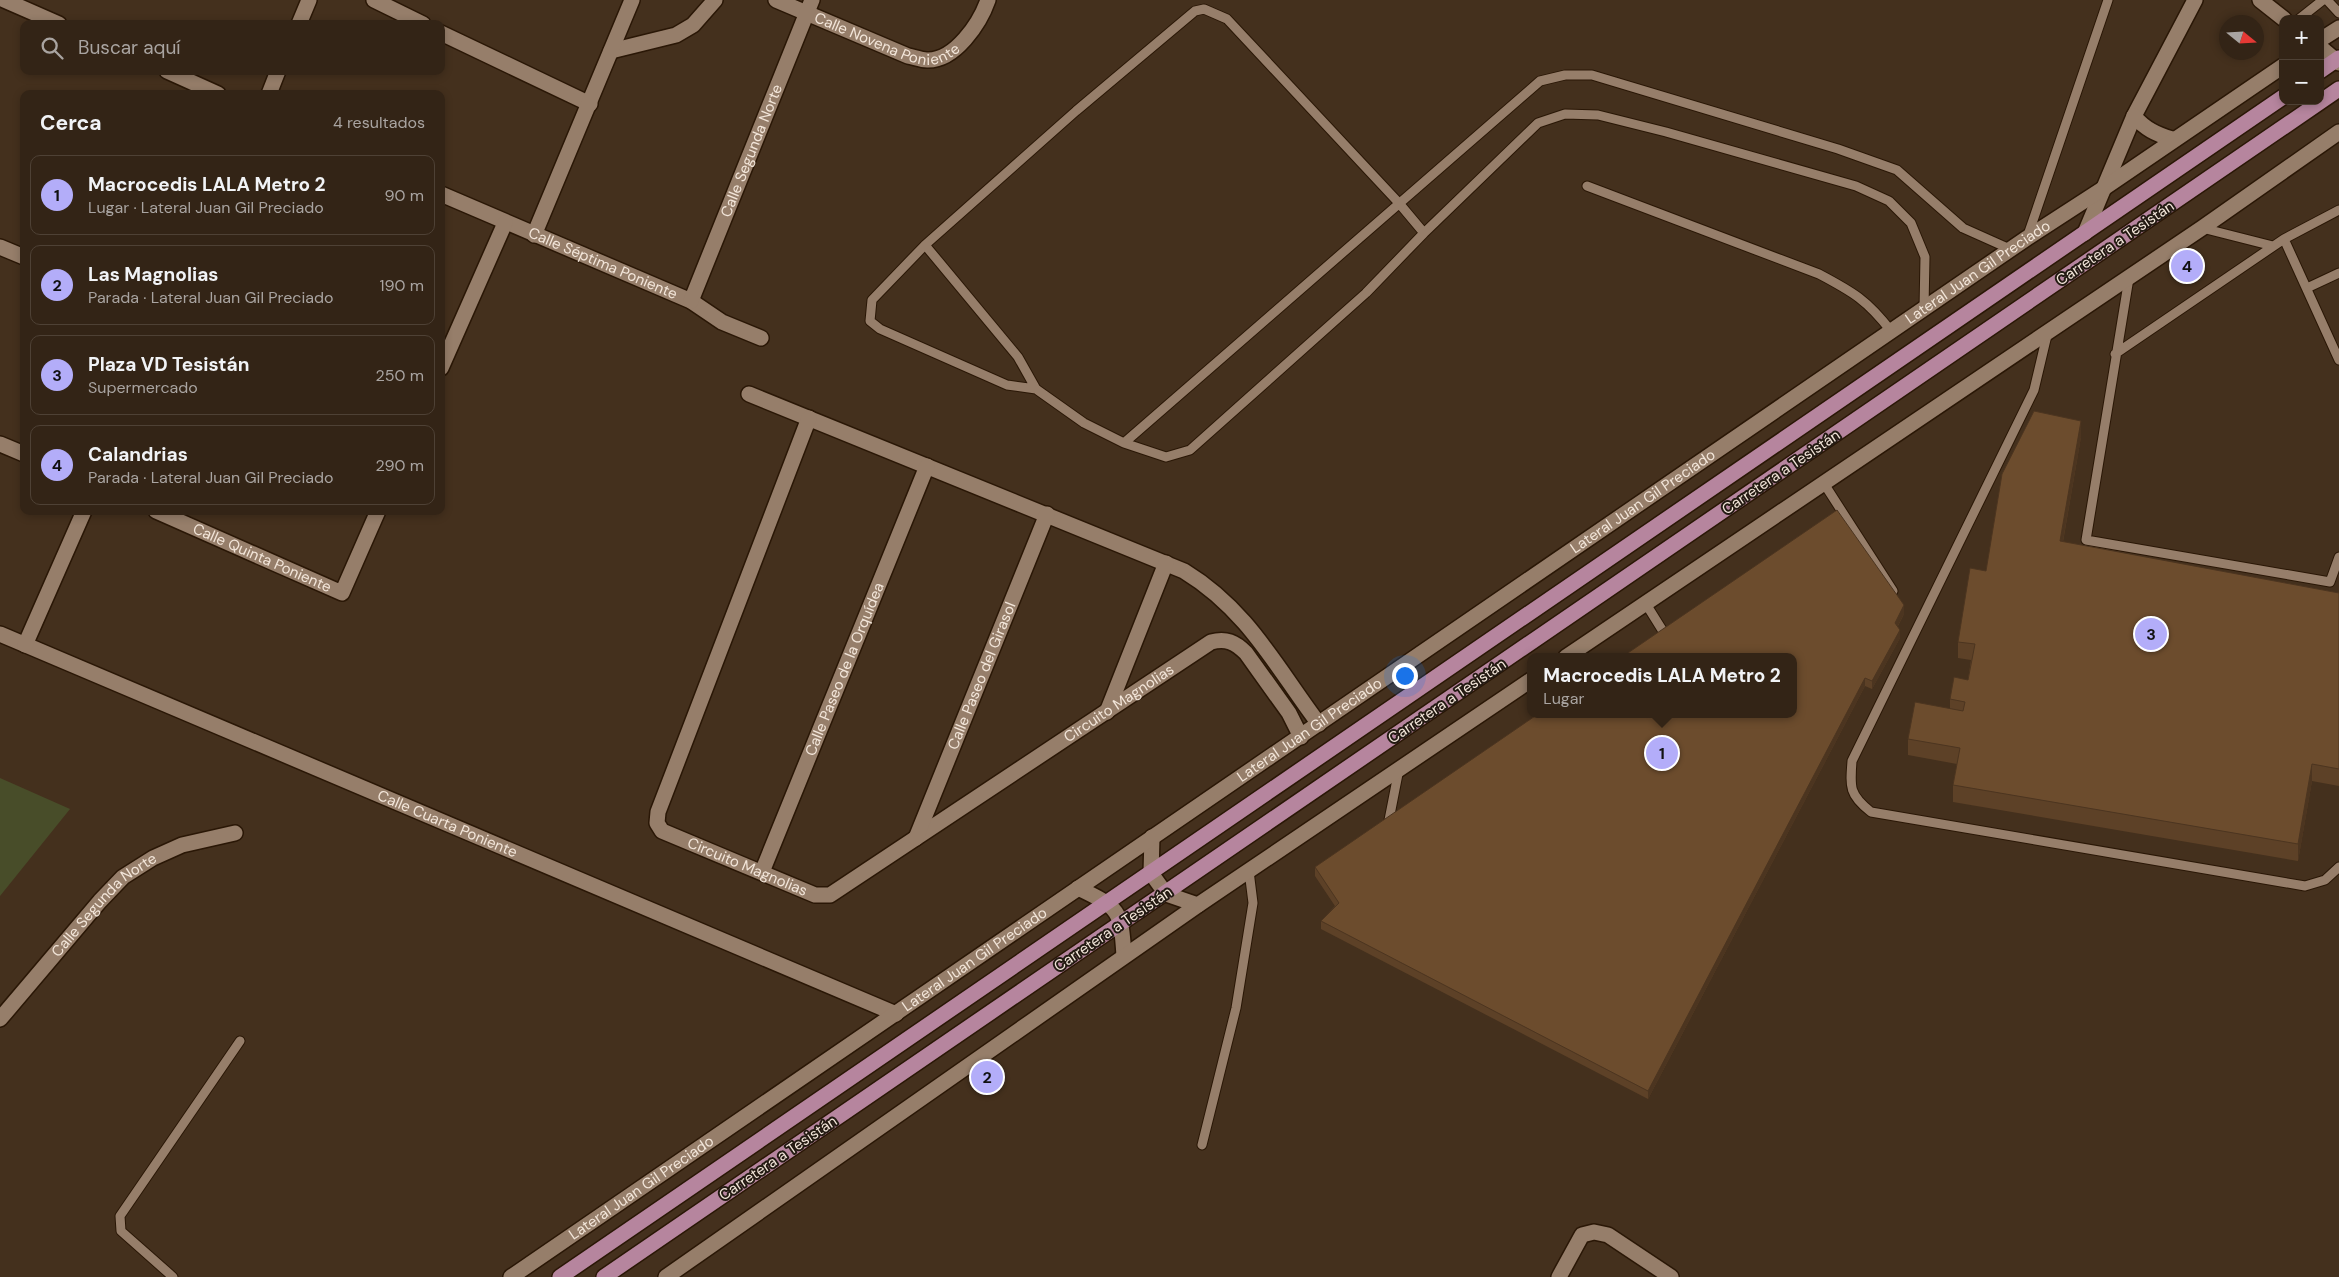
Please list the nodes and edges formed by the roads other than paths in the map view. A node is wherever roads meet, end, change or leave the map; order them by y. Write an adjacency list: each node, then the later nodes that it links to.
1 (4, 0): 17 (street)
2 (309, 0): 18 (street)
3 (374, 0): 19 (street)
4 (632, 0): 24 (street)
5 (715, 0): 24 (street)
6 (776, 0): 13 (street, Calle Novena Poniente)
7 (988, 0): 13 (street, Calle Novena Poniente)
8 (2108, 0): 48 (lane)
9 (2195, 0): 35 (street)
10 (2260, 0): 15 (street)
11 (2323, 0): 16 (lane)
12 (2327, 0): 14 (lane)
13 (809, 7): 58 (street, Calle Segunda Norte)
14 (2339, 13)
15 (2279, 15)
16 (2304, 15)
17 (50, 20)
18 (301, 20)
19 (415, 20)
20 (2339, 28): 22 (street)
21 (445, 34): 34 (street)
22 (2324, 37)
23 (2324, 50): 25 (street)
24 (611, 51): 34 (street)
25 (2338, 60): 27 (main road)
26 (2279, 69): 37 (street, Lateral Juan Gil Preciado)
27 (2324, 69)
28 (176, 75): 31 (street)
29 (276, 75): 32 (street)
30 (2339, 89): 100 (main road, Carretera a Tesistán)
31 (209, 90)
32 (271, 90)
33 (2279, 100): 46 (main road, Carretera a Tesistán)
34 (590, 104): 47 (street)
35 (2134, 116): 37 (street); 39 (street)
36 (2336, 137): 44 (street)
37 (2172, 139): 39 (street, Lateral Juan Gil Preciado)
38 (1587, 186): 60 (lane)
39 (2104, 188): 46 (street); 48 (street, Lateral Juan Gil Preciado)
40 (445, 196): 43 (street, Calle Séptima Poniente)
41 (1398, 202): 45 (lane); 50 (lane); 53 (lane); 69 (lane)
42 (2339, 210): 49 (lane)
43 (505, 223): 47 (street, Calle Séptima Poniente); 64 (street)
44 (2202, 228): 51 (lane); 56 (street)
45 (1424, 233): 59 (lane); 69 (lane)
46 (2085, 233): 98 (main road, Carretera a Tesistán)
47 (534, 235): 58 (street, Calle Séptima Poniente)
48 (2026, 238): 53 (street, Lateral Juan Gil Preciado)
49 (2284, 239): 51 (lane); 57 (lane)
50 (925, 245): 66 (lane); 66 (lane)
51 (2273, 246): 63 (lane)
52 (0, 248): 54 (street)
53 (2010, 249): 59 (street, Lateral Juan Gil Preciado)
54 (20, 256)
55 (2339, 273): 57 (lane)
56 (2129, 275): 61 (street); 63 (lane)
57 (2307, 288): 65 (lane)
58 (691, 301): 62 (street, Calle Séptima Poniente)
59 (1924, 308): 60 (street, Lateral Juan Gil Preciado)
60 (1891, 331): 88 (street, Lateral Juan Gil Preciado)
61 (2048, 331): 73 (street); 95 (lane)
62 (762, 338)
63 (2115, 354): 78 (lane)
64 (445, 359)
65 (2339, 360)
66 (1036, 389): 69 (lane)
67 (749, 394): 68 (street)
68 (809, 418): 72 (street); 97 (street, Circuito Magnolias)
69 (1124, 443)
70 (0, 444): 71 (street)
71 (20, 452)
72 (927, 466): 74 (street); 97 (street, Calle Paseo de la Orquídea)
73 (1824, 482): 80 (lane); 81 (street)
74 (1046, 514): 79 (street); 94 (street, Calle Paseo del Girasol)
75 (82, 515): 83 (street)
76 (165, 515): 77 (street, Calle Quinta Poniente)
77 (376, 515)
78 (2339, 557)
79 (1166, 563): 87 (street); 88 (street)
80 (1894, 593)
81 (1646, 604): 84 (street); 85 (lane)
82 (0, 634): 83 (street, Calle Cuarta Poniente)
83 (25, 645): 105 (street, Calle Cuarta Poniente)
84 (1572, 653)
85 (1677, 653)
86 (1527, 683): 90 (street)
87 (1107, 712): 89 (street, Circuito Magnolias); 94 (street, Circuito Magnolias)
88 (1319, 724): 89 (street, Lateral Juan Gil Preciado)
89 (1301, 737): 93 (street, Lateral Juan Gil Preciado)
90 (1400, 767): 92 (lane); 96 (street)
91 (235, 833): 106 (street, Calle Segunda Norte)
92 (1386, 836)
93 (1152, 837): 98 (street); 99 (street, Lateral Juan Gil Preciado)
94 (916, 838): 97 (street, Circuito Magnolias)
95 (2339, 867)
96 (1249, 870): 102 (street); 108 (lane)
97 (762, 872)
98 (1151, 873): 100 (street); 101 (main road, Carretera a Tesistán)
99 (1078, 888): 101 (street); 105 (street, Lateral Juan Gil Preciado)
100 (1166, 894): 102 (street); 103 (main road, Carretera a Tesistán)
101 (1108, 902): 103 (street); 111 (main road, Carretera a Tesistán)
102 (1198, 905): 104 (street)
103 (1122, 923): 104 (street); 112 (main road, Carretera a Tesistán)
104 (1124, 956): 113 (street)
105 (896, 1014): 110 (street, Lateral Juan Gil Preciado)
106 (0, 1019)
107 (240, 1041): 109 (lane)
108 (1202, 1144)
109 (173, 1277)
110 (510, 1277)
111 (560, 1277)
112 (604, 1277)
113 (666, 1277)
114 (1559, 1277): 115 (street)
115 (1671, 1277)

